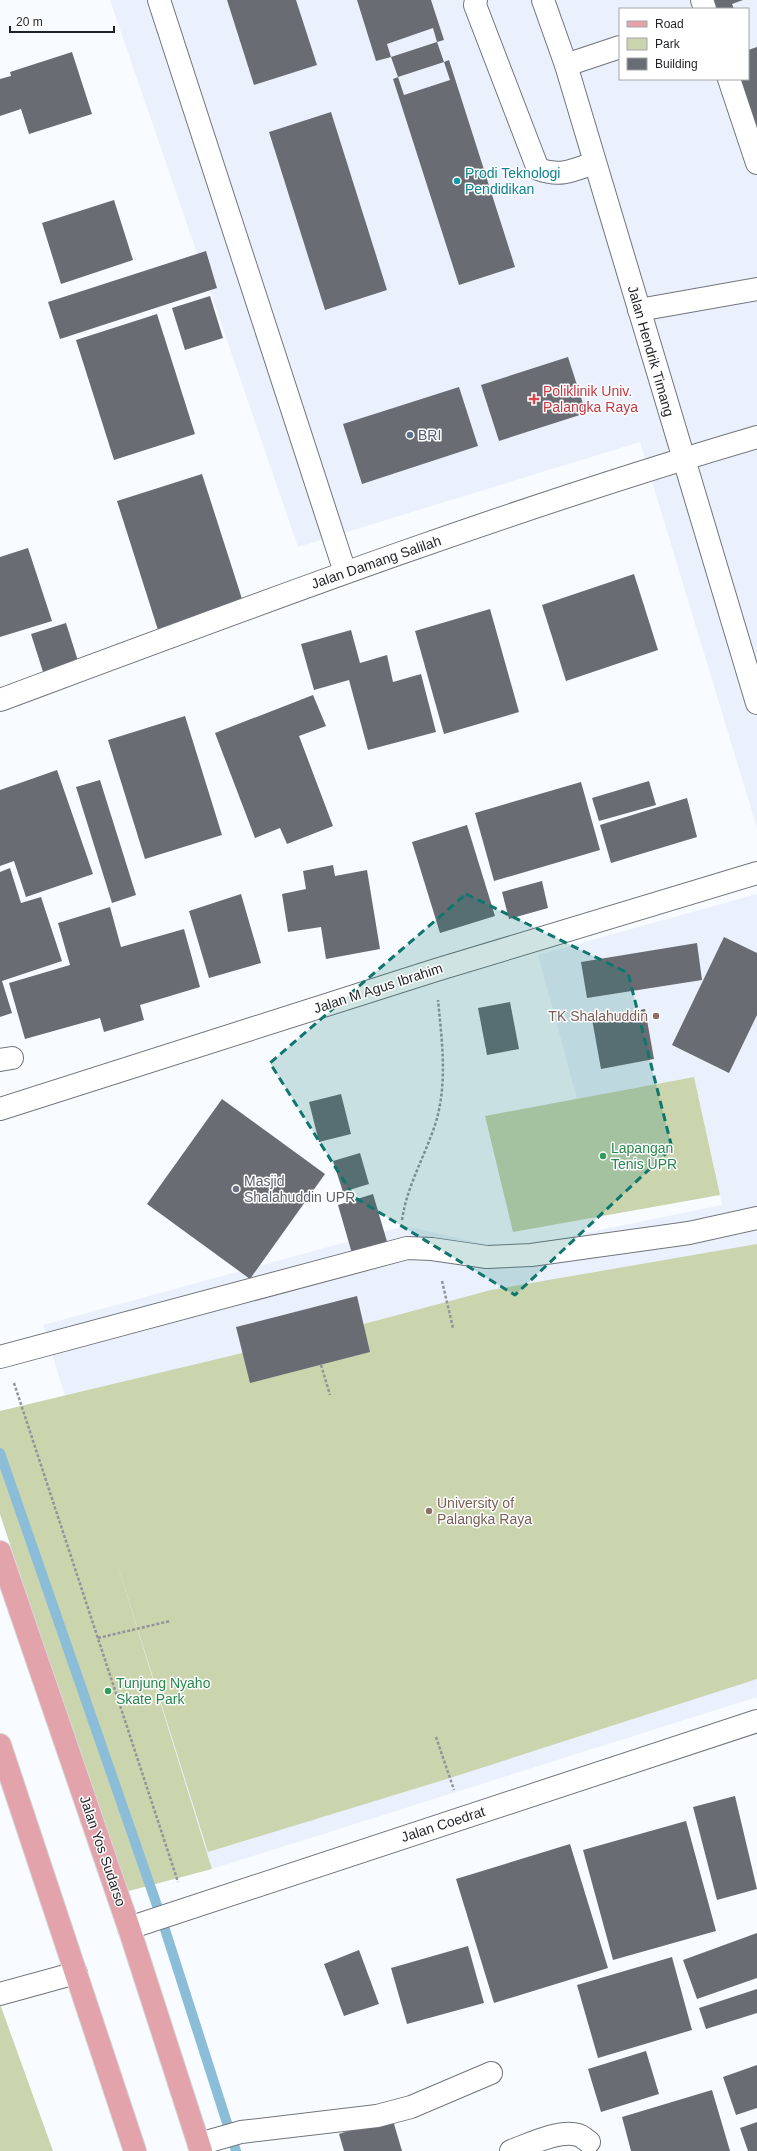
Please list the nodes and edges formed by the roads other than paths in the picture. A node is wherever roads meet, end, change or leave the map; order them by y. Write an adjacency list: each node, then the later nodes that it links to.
1 (159, 0): 13 (street)
2 (476, 0): 7 (street)
3 (543, 0): 5 (street, Jalan Hendrik Timang)
4 (619, 47): 5 (street)
5 (566, 65): 7 (street, Jalan Hendrik Timang)
6 (728, 80): 8 (street)
7 (594, 163): 10 (street, Jalan Hendrik Timang)
8 (757, 163)
9 (757, 289): 10 (street)
10 (639, 310): 12 (street, Jalan Hendrik Timang)
11 (757, 437): 12 (street, Jalan Damang Salilah)
12 (682, 459): 13 (street, Jalan Damang Salilah); 15 (street, Jalan Hendrik Timang)
13 (345, 572): 14 (street, Jalan Damang Salilah)
14 (0, 700)
15 (757, 703)
16 (757, 874): 17 (street, Jalan M Agus Ibrahim)
17 (0, 1109)
18 (757, 1218): 19 (street)
19 (3, 1357)
20 (0, 1552): 23 (main road, Jalan Yos Sudarso)
21 (757, 1721): 23 (street, Jalan Coedrat)
22 (0, 1745): 24 (main road)
23 (129, 1928): 28 (main road, Jalan Yos Sudarso)
24 (76, 1973): 25 (street); 29 (main road)
25 (0, 1994)
26 (491, 2073): 28 (street)
27 (589, 2142): 30 (street)
28 (200, 2147)
29 (135, 2151)
30 (511, 2151)

